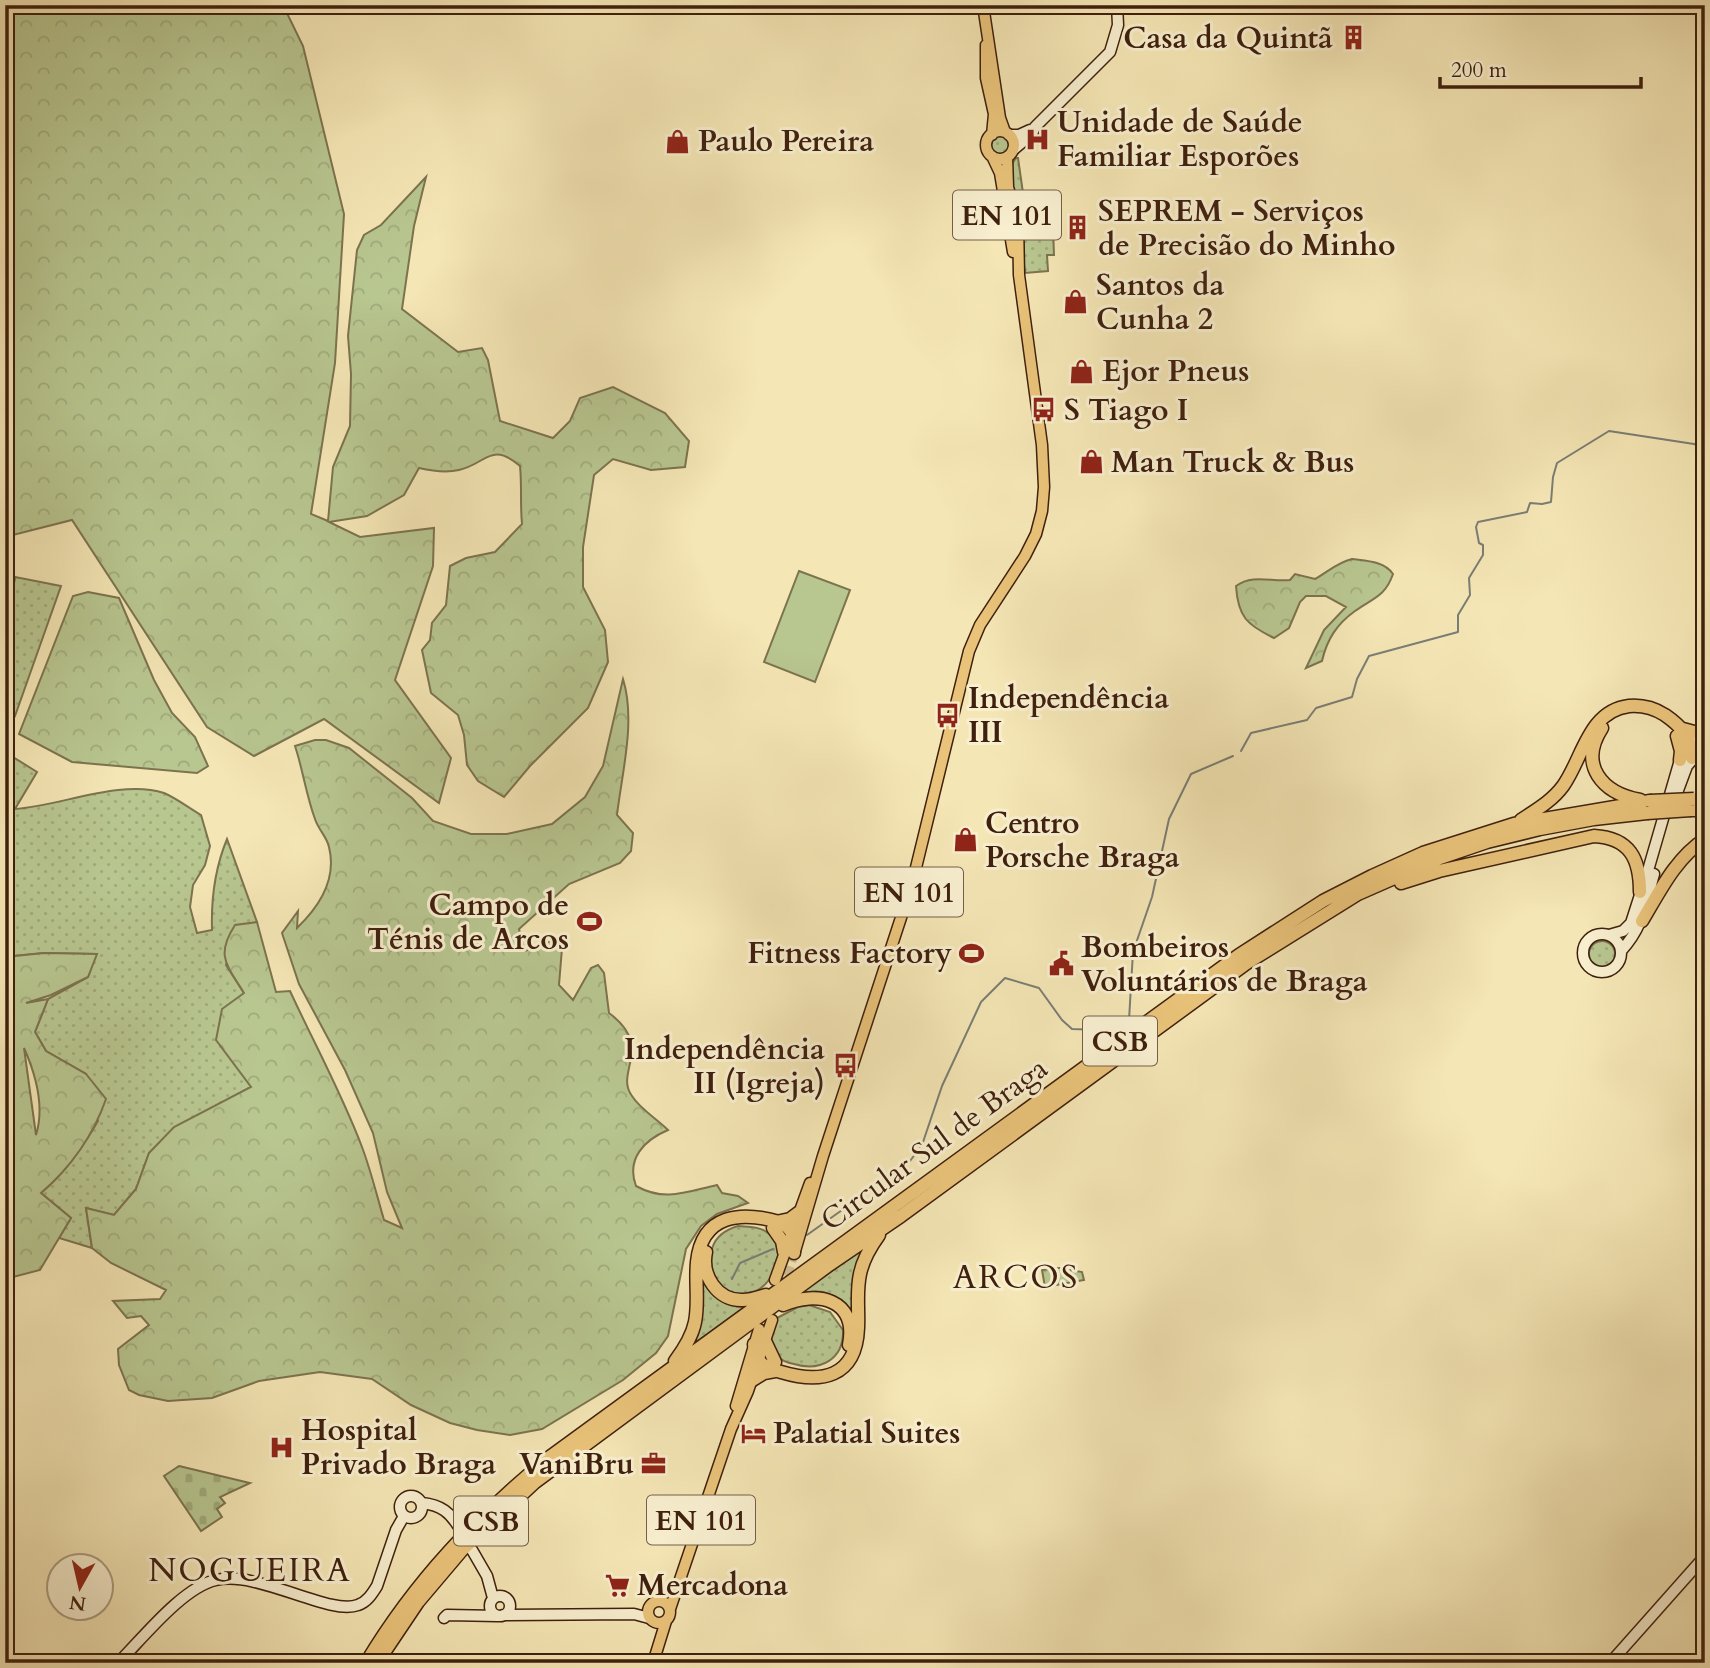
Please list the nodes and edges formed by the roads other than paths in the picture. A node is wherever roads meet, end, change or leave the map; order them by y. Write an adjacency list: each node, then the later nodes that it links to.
1 (983, 5): 3 (main road, EN 101)
2 (1117, 5): 4 (street)
3 (986, 32): 5 (main road, EN 101); 6 (main road, EN 101)
4 (1035, 127): 5 (street); 7 (street)
5 (1007, 133): 6 (main road); 7 (main road, EN 101)
6 (992, 135): 8 (main road, EN 101)
7 (1010, 153): 8 (main road, EN 101); 9 (main road, EN 101)
8 (992, 156): 9 (main road, EN 101)
9 (1019, 275): 22 (main road, EN 101)
10 (1678, 732): 11 (highway); 13 (highway); 15 (highway)
11 (1697, 746): 17 (street); 19 (street)
12 (1697, 803): 13 (highway, Circular Sul de Braga / CSB, bridge); 14 (highway, Circular Sul de Braga / CSB)
13 (1649, 807): 15 (highway, Circular Sul de Braga / CSB); 18 (highway, Circular Sul de Braga / CSB)
14 (1705, 810)
15 (1514, 824): 18 (highway, Circular Sul de Braga / CSB)
16 (1705, 839): 19 (highway)
17 (1640, 892): 18 (highway); 20 (street)
18 (1302, 920): 23 (highway, Circular Sul de Braga / CSB)
19 (1642, 921): 21 (street)
20 (1609, 935): 21 (street); 21 (street)
21 (1621, 951)
22 (823, 1156): 24 (main road, EN 101); 27 (main road, EN 101)
23 (897, 1211): 26 (highway, Circular Sul de Braga / CSB); 29 (highway, Circular Sul de Braga / CSB)
24 (798, 1213): 25 (highway); 27 (main road, EN 101)
25 (774, 1225): 27 (highway); 28 (highway); 29 (highway); 34 (highway)
26 (885, 1227): 30 (highway, Circular Sul de Braga / CSB); 33 (highway)
27 (797, 1229): 28 (highway)
28 (789, 1253): 29 (main road)
29 (774, 1287): 34 (highway, Circular Sul de Braga / CSB)
30 (771, 1315): 31 (main road); 33 (highway); 53 (highway, Circular Sul de Braga / CSB)
31 (759, 1338): 32 (highway); 33 (highway)
32 (752, 1363): 33 (highway); 35 (main road, EN 101); 36 (main road, EN 101)
33 (775, 1367): 35 (highway)
34 (666, 1371): 52 (highway, Circular Sul de Braga / CSB)
35 (751, 1381): 36 (main road, EN 101)
36 (731, 1429): 42 (main road, EN 101)
37 (422, 1503): 38 (street); 38 (street); 39 (street)
38 (404, 1516): 51 (street)
39 (460, 1529)
40 (472, 1550): 43 (street)
41 (1705, 1556): 55 (street)
42 (678, 1587): 44 (main road, EN 101); 45 (main road, EN 101)
43 (499, 1599): 46 (street); 47 (street); 48 (street); 48 (street)
44 (662, 1601): 45 (main road); 50 (main road)
45 (670, 1609): 50 (main road)
46 (471, 1615): 48 (street); 49 (street)
47 (536, 1615): 48 (street); 50 (street)
48 (501, 1616)
49 (444, 1618)
50 (655, 1618): 54 (main road)
51 (118, 1663)
52 (366, 1663)
53 (377, 1663)
54 (653, 1663)
55 (1610, 1663)

